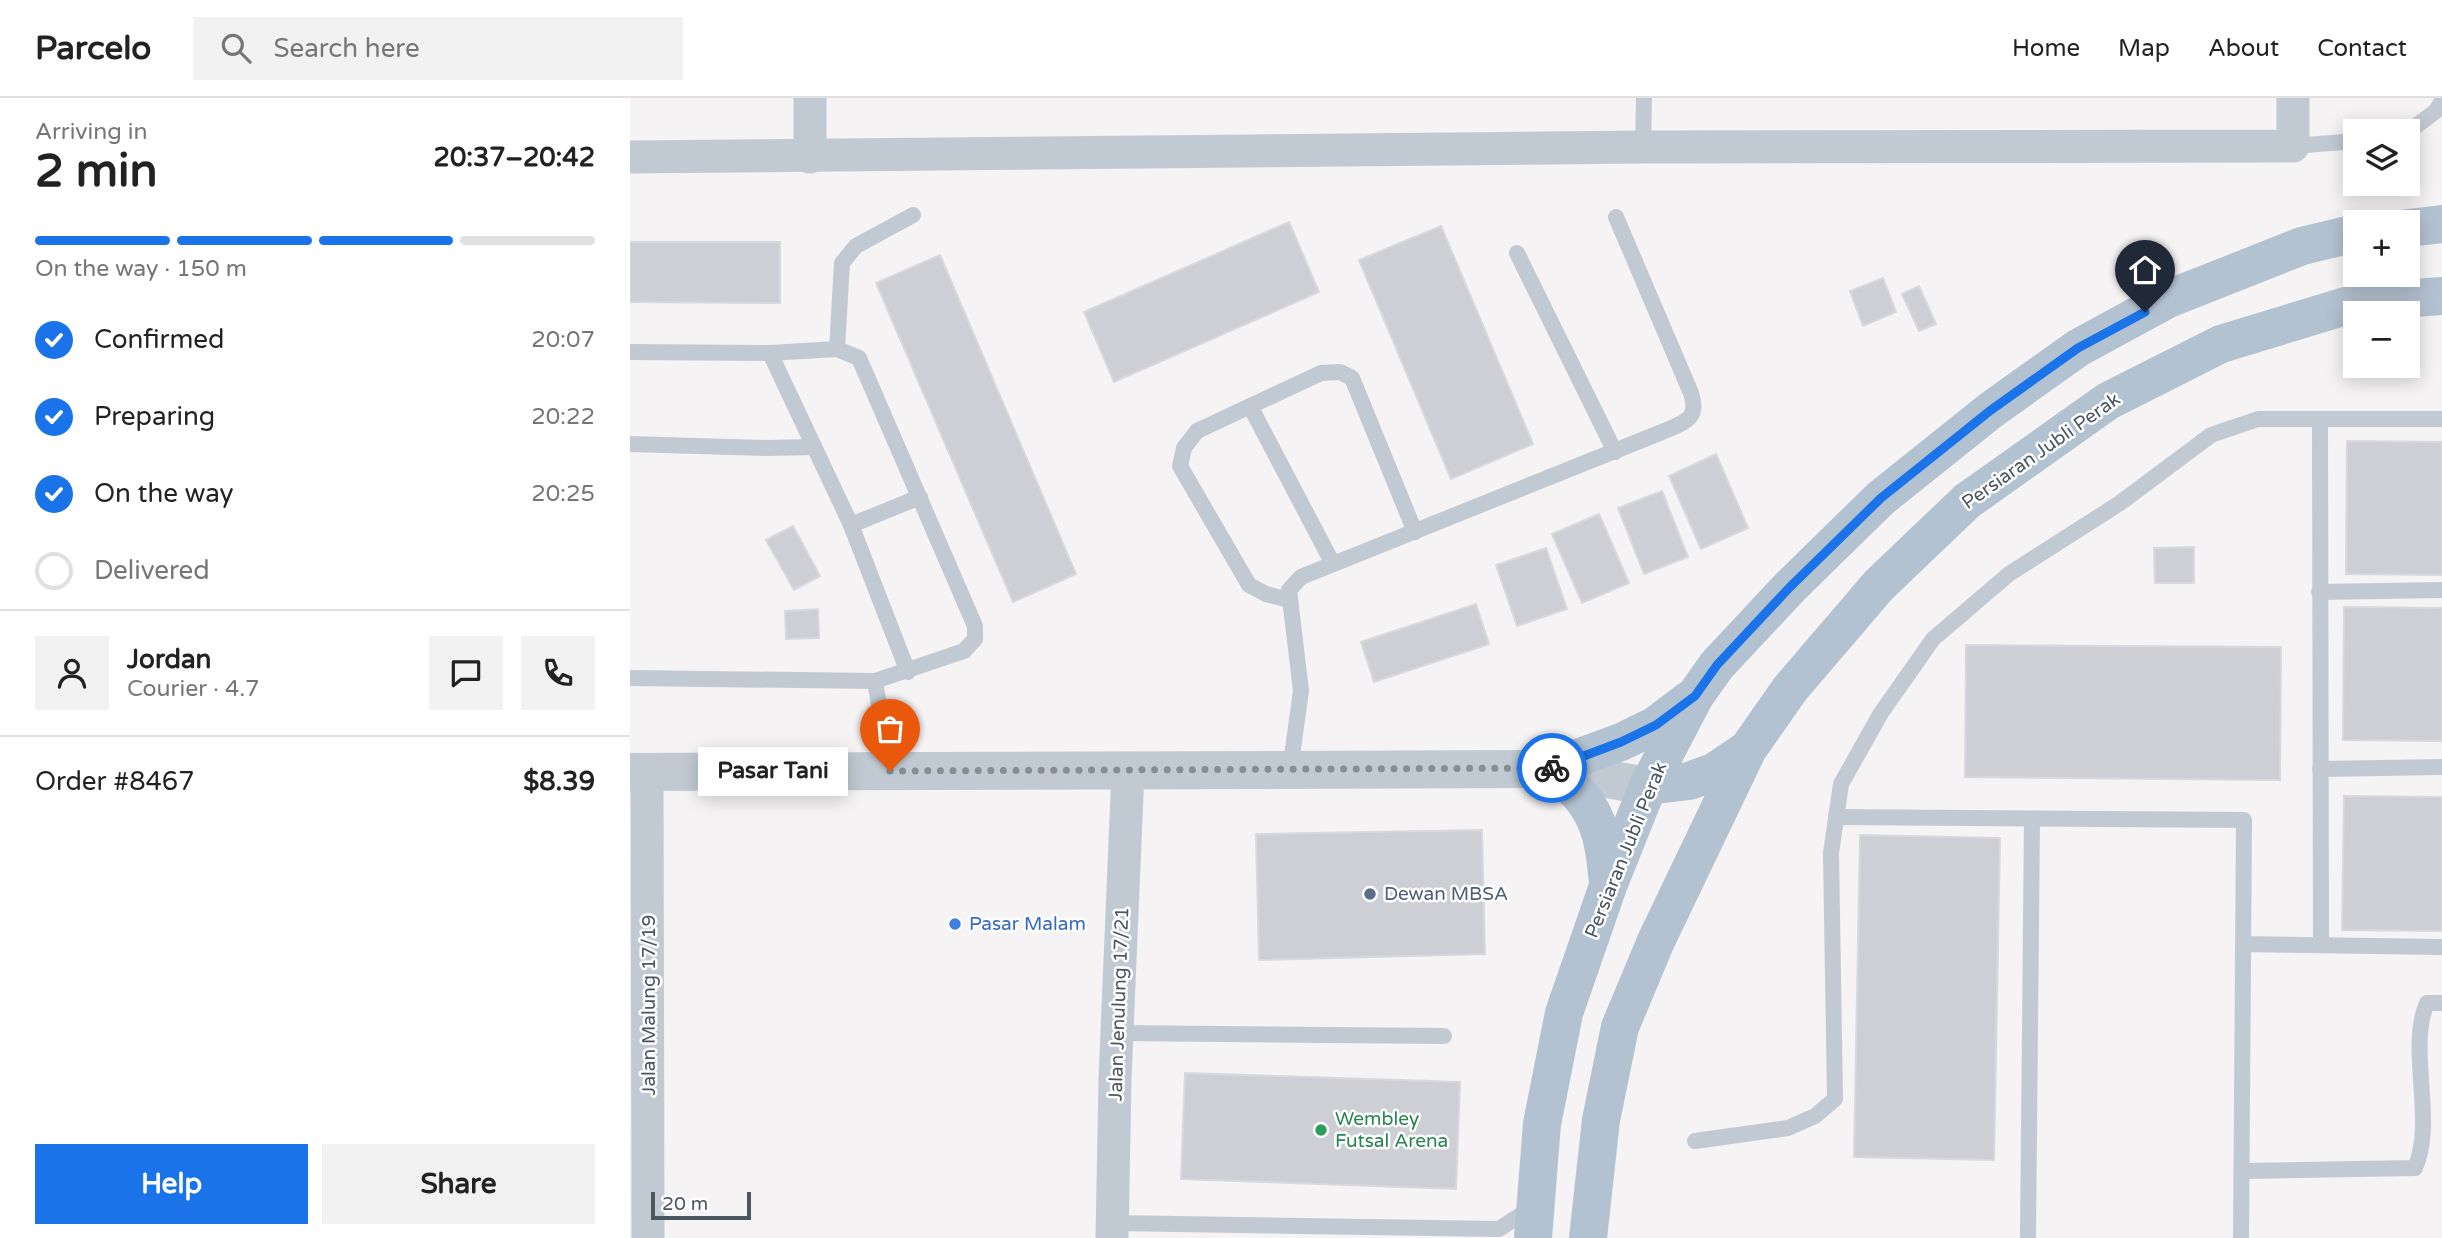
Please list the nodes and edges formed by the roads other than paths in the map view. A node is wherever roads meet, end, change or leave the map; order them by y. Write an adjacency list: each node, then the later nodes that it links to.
1 (810, 98): 10 (street)
2 (1644, 98): 8 (lane)
3 (2293, 98): 7 (street)
4 (2442, 101): 5 (lane)
5 (2420, 123)
6 (2343, 142): 7 (lane)
7 (2293, 146): 8 (street)
8 (1643, 147): 10 (street)
9 (630, 157): 10 (street)
10 (810, 157)
11 (913, 215): 18 (lane)
12 (1616, 217): 26 (lane)
13 (2442, 224): 14 (main road)
14 (2420, 227)
15 (2343, 236): 37 (main road, Persiaran Jubli Perak)
16 (1517, 253): 26 (lane)
17 (2442, 296): 38 (main road, Persiaran Jubli Perak)
18 (837, 349): 20 (lane); 27 (lane)
19 (630, 352): 20 (lane)
20 (770, 353): 25 (lane)
21 (1250, 406): 29 (lane); 30 (lane); 33 (lane)
22 (2442, 419): 23 (lane)
23 (2319, 420): 32 (lane); 47 (lane)
24 (630, 444): 25 (lane)
25 (814, 447): 28 (lane)
26 (1615, 452): 29 (lane)
27 (920, 497): 28 (lane); 34 (lane)
28 (851, 525): 34 (lane)
29 (1415, 532): 30 (lane)
30 (1333, 564): 33 (lane)
31 (2442, 590): 32 (lane)
32 (2319, 592): 41 (lane)
33 (1289, 600): 42 (lane)
34 (908, 671): 36 (lane)
35 (630, 678): 36 (lane)
36 (875, 681): 43 (lane)
37 (1695, 696): 40 (main road); 46 (main road, Persiaran Jubli Perak)
38 (1748, 749): 46 (main road); 62 (main road, Persiaran Jubli Perak)
39 (2442, 767): 41 (lane)
40 (1548, 769): 42 (street); 46 (street); 49 (main road)
41 (2320, 769): 51 (lane)
42 (1290, 770): 44 (street)
43 (890, 771): 44 (street); 45 (street)
44 (1128, 771): 54 (street, Jalan Jenulung 17/21)
45 (639, 772): 61 (street, Jalan Malung 17/19)
46 (1648, 786): 49 (main road, Persiaran Jubli Perak)
47 (1836, 817): 48 (lane); 56 (lane)
48 (2032, 819): 50 (lane); 63 (lane)
49 (1608, 886): 58 (main road, Persiaran Jubli Perak)
50 (2244, 944): 51 (lane); 57 (lane)
51 (2321, 945): 52 (lane)
52 (2442, 947)
53 (2442, 1003): 57 (lane)
54 (1118, 1033): 55 (lane); 59 (street, Jalan Jenulung 17/21)
55 (1444, 1036)
56 (1695, 1141)
57 (2242, 1171): 64 (lane)
58 (1534, 1222): 60 (lane)
59 (1112, 1231): 60 (lane)
60 (1469, 1233)
61 (648, 1238)
62 (1588, 1238)
63 (2028, 1238)
64 (2241, 1238)

